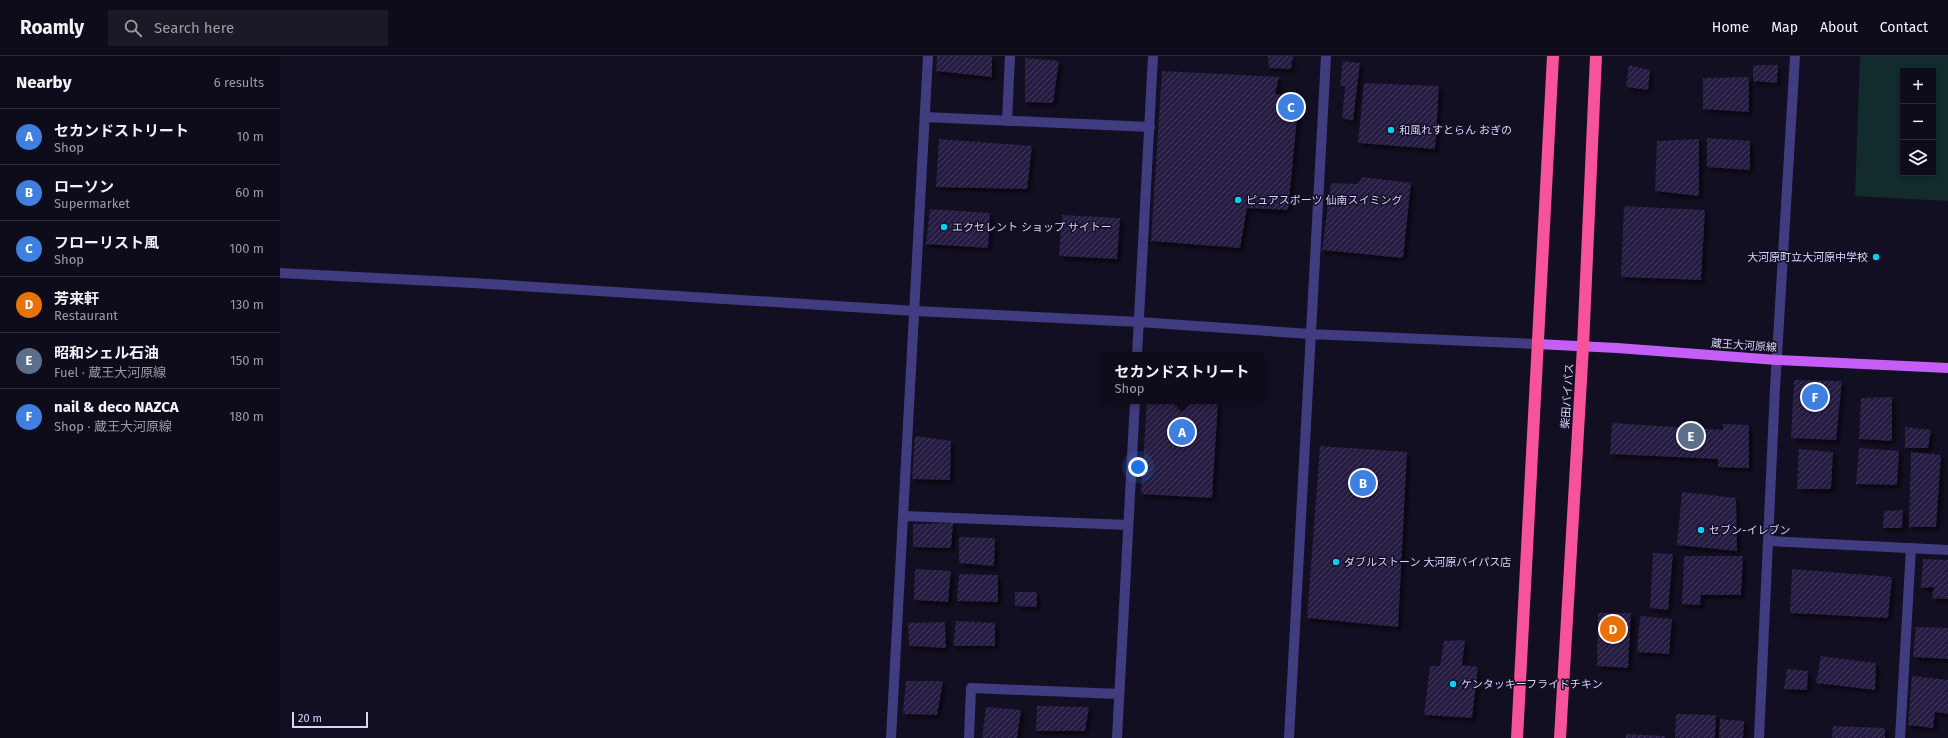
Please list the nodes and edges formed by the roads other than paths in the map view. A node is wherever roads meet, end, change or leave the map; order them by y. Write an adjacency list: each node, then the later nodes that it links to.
1 (928, 56): 8 (street)
2 (1010, 56): 9 (street)
3 (1153, 56): 10 (street)
4 (1326, 56): 14 (street)
5 (1553, 56): 15 (highway)
6 (1596, 56): 16 (highway, 柴田バイパス)
7 (1795, 56): 18 (street)
8 (925, 117): 9 (street); 12 (street)
9 (1006, 121): 10 (street)
10 (1150, 127): 13 (street)
11 (280, 273): 12 (street)
12 (915, 311): 13 (street); 21 (street)
13 (1139, 322): 14 (street); 17 (street)
14 (1310, 334): 15 (street); 30 (street)
15 (1537, 344): 16 (main road, 蔵王大河原線); 31 (highway)
16 (1583, 346): 18 (main road, 蔵王大河原線); 32 (highway, 柴田バイパス)
17 (1137, 352)
18 (1777, 360): 19 (main road, 蔵王大河原線); 23 (street)
19 (1948, 368)
20 (1135, 404): 22 (street)
21 (904, 516): 22 (street); 27 (street)
22 (1128, 525): 26 (street)
23 (1769, 541): 24 (street); 33 (street)
24 (1911, 548): 25 (street); 34 (street)
25 (1948, 550)
26 (1119, 694): 28 (street); 29 (street)
27 (891, 738)
28 (968, 738)
29 (1117, 738)
30 (1289, 738)
31 (1517, 738)
32 (1560, 738)
33 (1759, 738)
34 (1900, 738)

